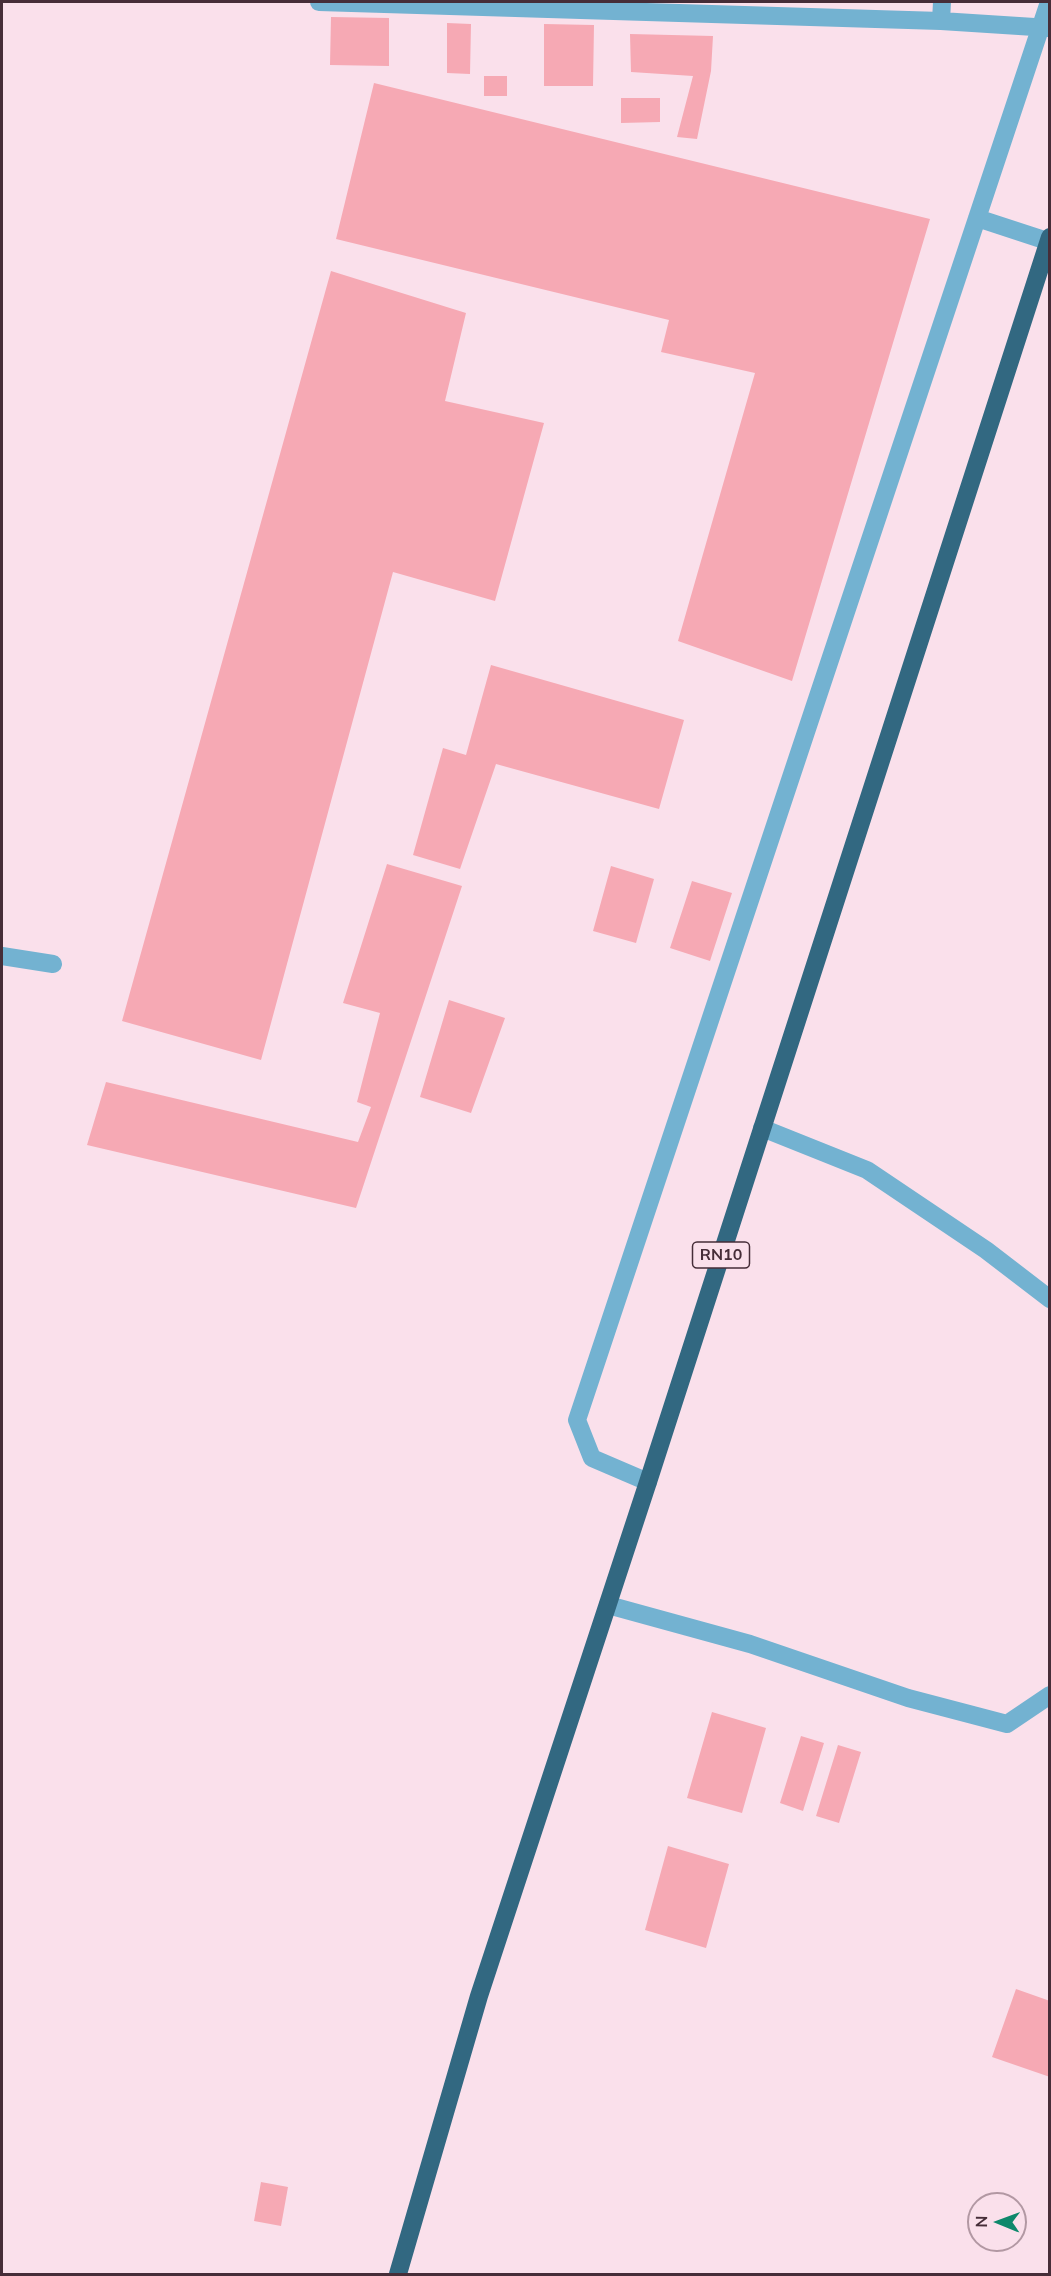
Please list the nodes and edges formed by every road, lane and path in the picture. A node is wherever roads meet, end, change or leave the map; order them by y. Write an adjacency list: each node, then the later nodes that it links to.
1 (319, 2): 4 (street)
2 (942, 2): 5 (street)
3 (1049, 2): 6 (street)
4 (521, 4): 5 (street)
5 (941, 21): 6 (street)
6 (1045, 28): 7 (street)
7 (978, 218): 8 (street); 13 (street)
8 (1049, 240): 11 (highway, RN10)
9 (2, 956): 10 (street)
10 (53, 964)
11 (762, 1128): 12 (street); 13 (highway, RN10)
12 (1050, 1299)
13 (648, 1482): 14 (highway, RN10)
14 (608, 1605): 15 (street); 16 (highway, RN10)
15 (1050, 1695)
16 (398, 2274)

